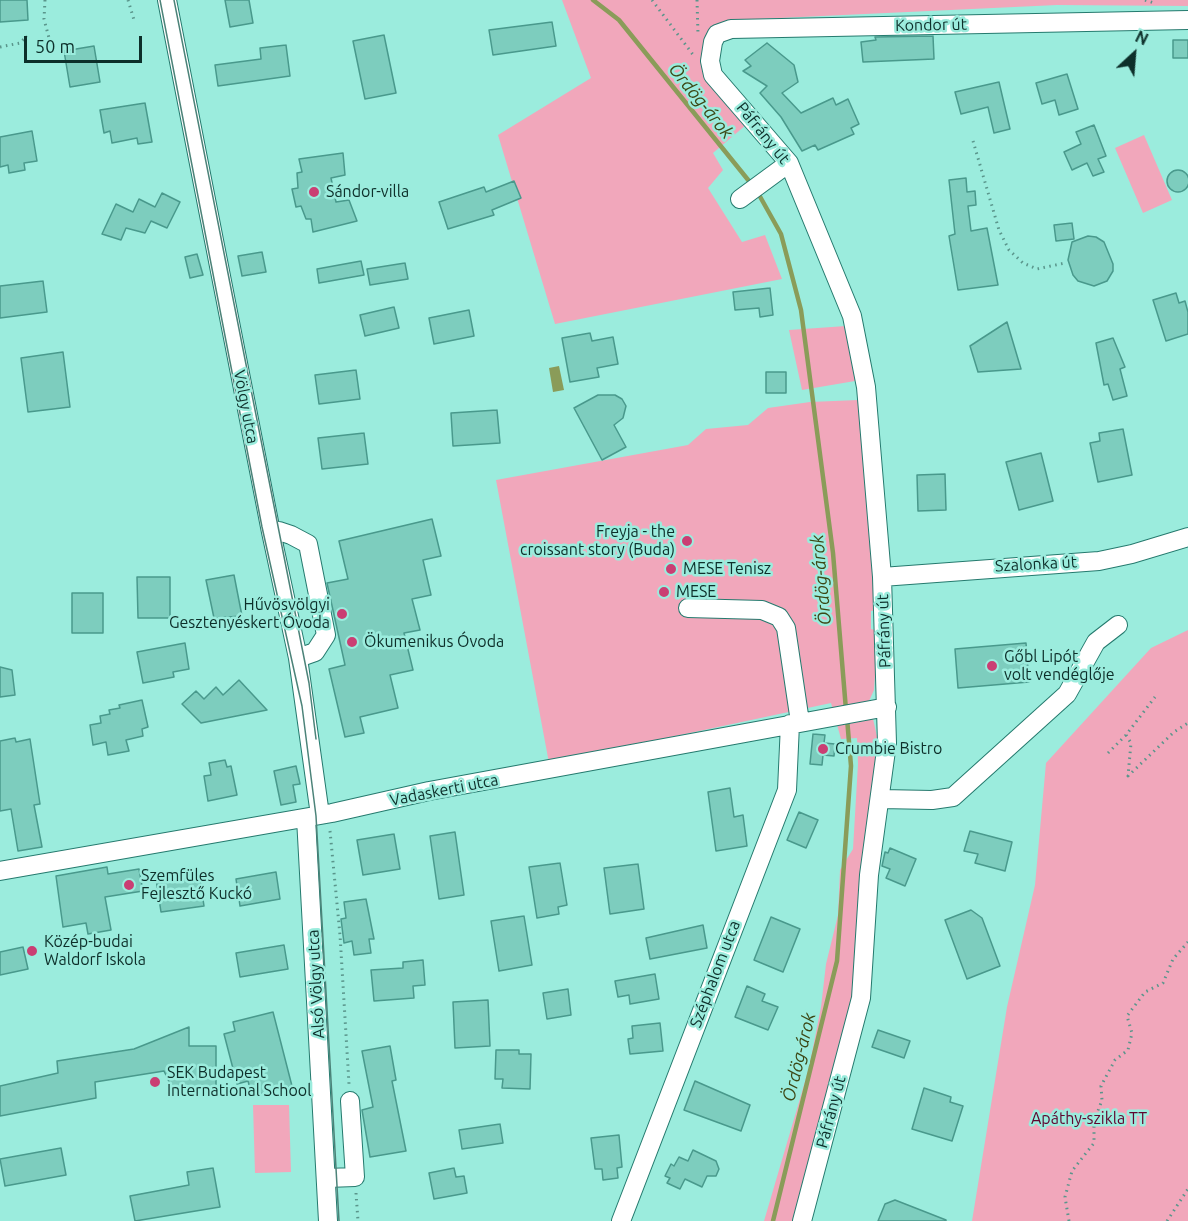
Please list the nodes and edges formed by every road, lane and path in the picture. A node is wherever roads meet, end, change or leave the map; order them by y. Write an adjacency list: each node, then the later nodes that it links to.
1 (45, 0): 8 (path)
2 (128, 0): 5 (path)
3 (167, 0): 15 (street, Völgy utca)
4 (652, 0): 10 (path)
5 (134, 20)
6 (1188, 20): 10 (street, Kondor út)
7 (27, 36): 9 (path)
8 (49, 38)
9 (0, 47)
10 (713, 75): 12 (street, Páfrány út)
11 (973, 141): 14 (path)
12 (789, 164): 13 (street); 17 (street, Páfrány út)
13 (740, 199)
14 (1065, 263)
15 (271, 532): 20 (street, Völgy utca); 20 (street)
16 (1188, 537): 17 (street, Szalonka út)
17 (882, 577): 22 (street, Páfrány út)
18 (688, 608): 23 (street, Széphalom utca)
19 (1118, 625): 27 (street)
20 (298, 658): 28 (street, Völgy utca)
21 (1155, 697): 25 (path)
22 (878, 709): 23 (street, Vadaskerti utca); 27 (street, Páfrány út)
23 (795, 723): 28 (street, Vadaskerti utca); 37 (street, Széphalom utca)
24 (1188, 723): 25 (path)
25 (1126, 735): 26 (path)
26 (1108, 753)
27 (881, 800): 38 (street, Páfrány út)
28 (318, 816): 29 (street, Vadaskerti utca); 31 (path); 33 (street, Alsó Völgy utca)
29 (0, 871)
30 (1188, 942): 39 (path)
31 (350, 1101): 32 (street)
32 (355, 1177): 33 (street); 36 (path)
33 (327, 1178): 35 (street, Alsó Völgy utca)
34 (1188, 1190): 40 (path)
35 (328, 1221)
36 (358, 1221)
37 (621, 1221)
38 (802, 1221)
39 (1069, 1221)
40 (1167, 1221)

